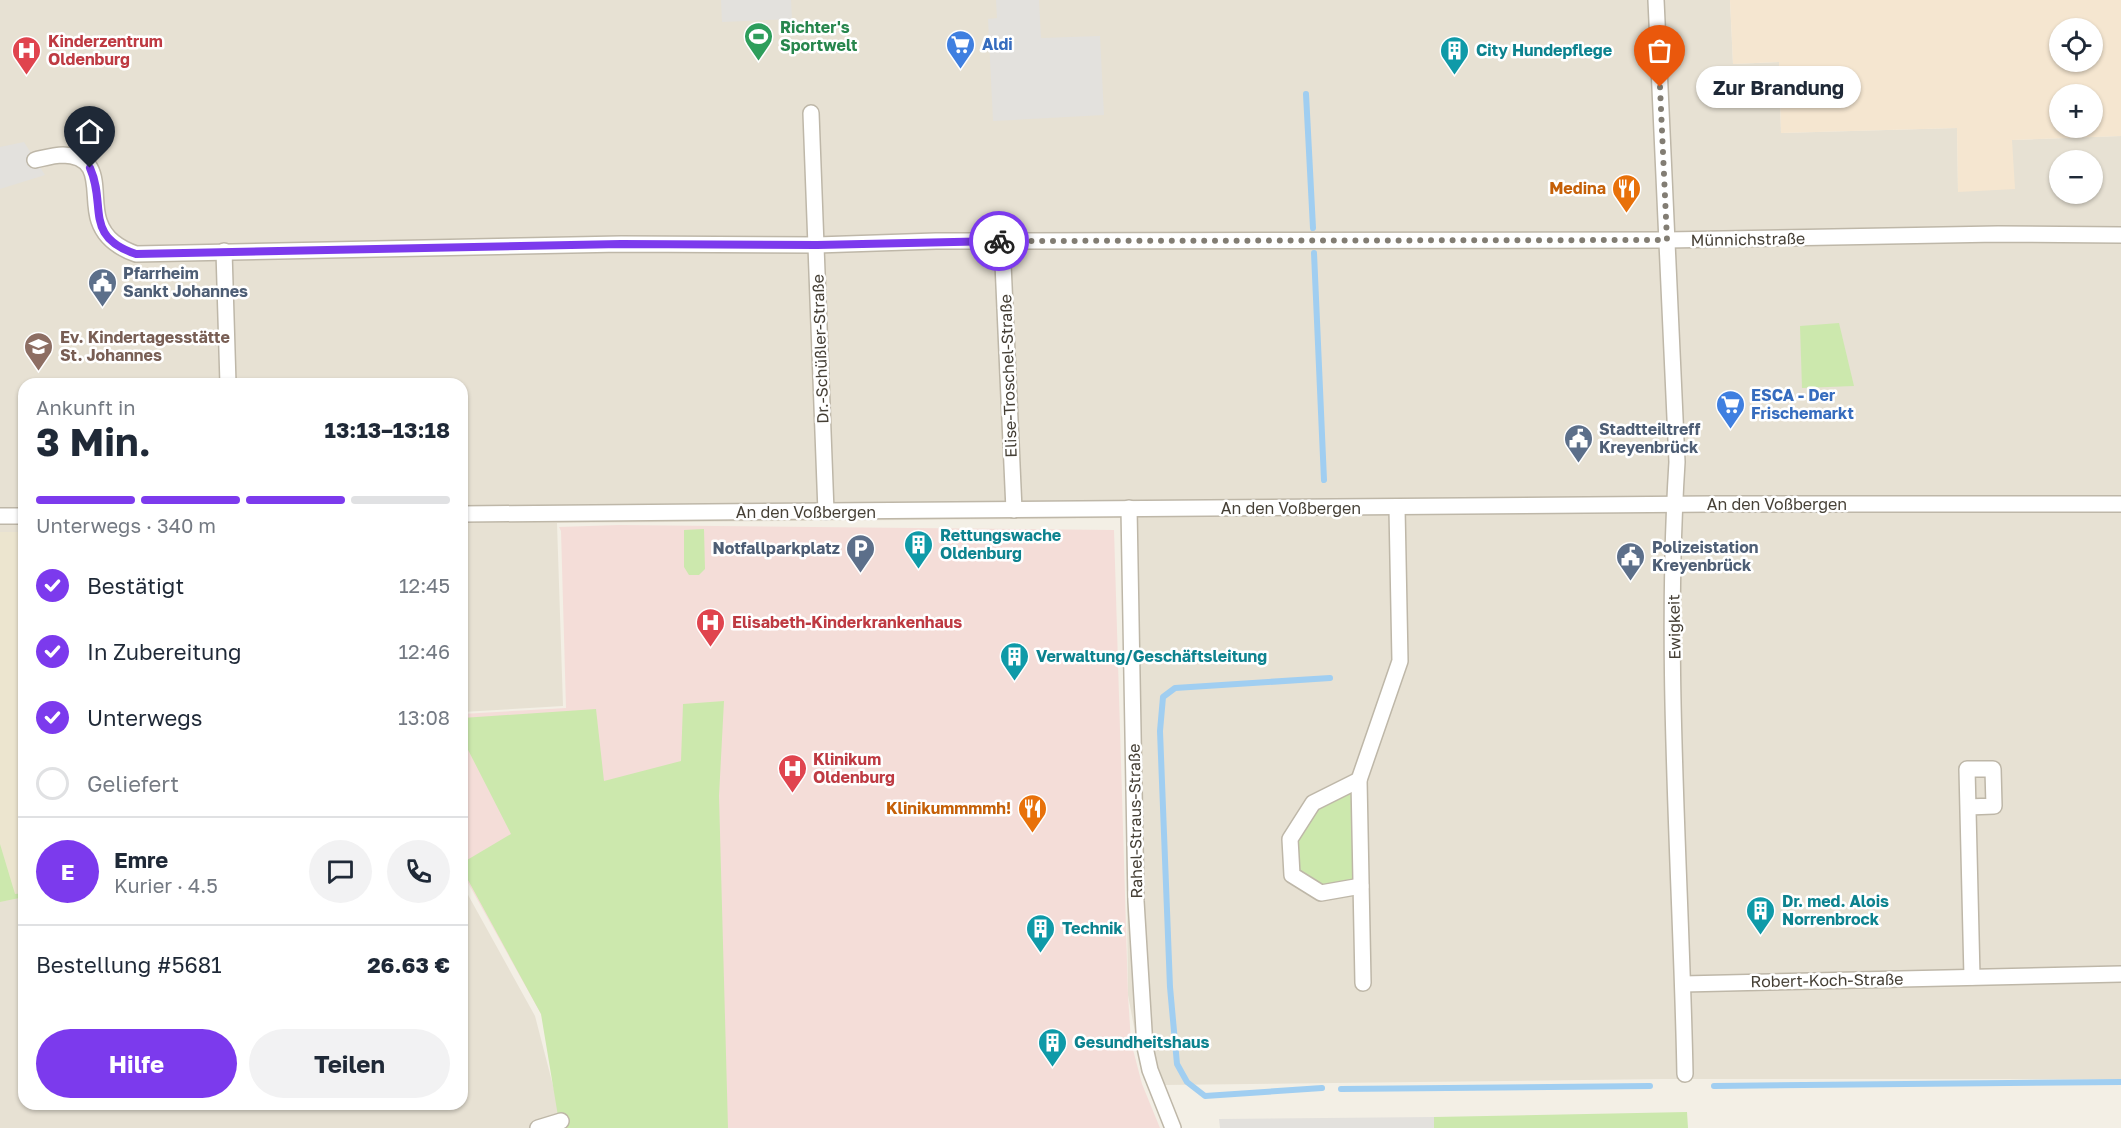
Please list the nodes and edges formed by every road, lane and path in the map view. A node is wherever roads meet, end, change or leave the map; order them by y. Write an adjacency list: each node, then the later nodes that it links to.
1 (1656, 0): 5 (street, Ewigkeit)
2 (811, 113): 7 (street, Dr.-Schüßler-Straße)
3 (35, 160): 8 (street, Münnichstraße)
4 (2121, 235): 5 (street, Münnichstraße)
5 (1667, 240): 6 (street, Münnichstraße); 11 (street, Ewigkeit)
6 (1002, 241): 7 (street, Münnichstraße); 14 (street, Elise-Troschel-Straße)
7 (817, 245): 8 (street, Münnichstraße); 15 (street, Dr.-Schüßler-Straße)
8 (224, 251): 9 (street)
9 (228, 378)
10 (2121, 504): 11 (street, An den Voßbergen)
11 (1674, 505): 13 (street, An den Voßbergen); 25 (street, Ewigkeit)
12 (1129, 508): 13 (street, An den Voßbergen); 14 (street, An den Voßbergen); 29 (street, Rahel-Straus-Straße)
13 (1397, 508): 19 (street)
14 (1014, 510): 15 (street, An den Voßbergen)
15 (826, 512): 16 (street, An den Voßbergen)
16 (468, 514)
17 (0, 516): 18 (street)
18 (18, 516)
19 (1359, 780): 21 (street); 21 (street)
20 (1968, 807): 23 (street)
21 (1361, 886): 24 (street)
22 (2121, 974): 23 (street, Robert-Koch-Straße)
23 (1972, 977): 25 (street, Robert-Koch-Straße)
24 (1363, 983)
25 (1683, 984): 26 (street, Ewigkeit)
26 (1685, 1074)
27 (561, 1121): 28 (street)
28 (538, 1128)
29 (1173, 1128)

